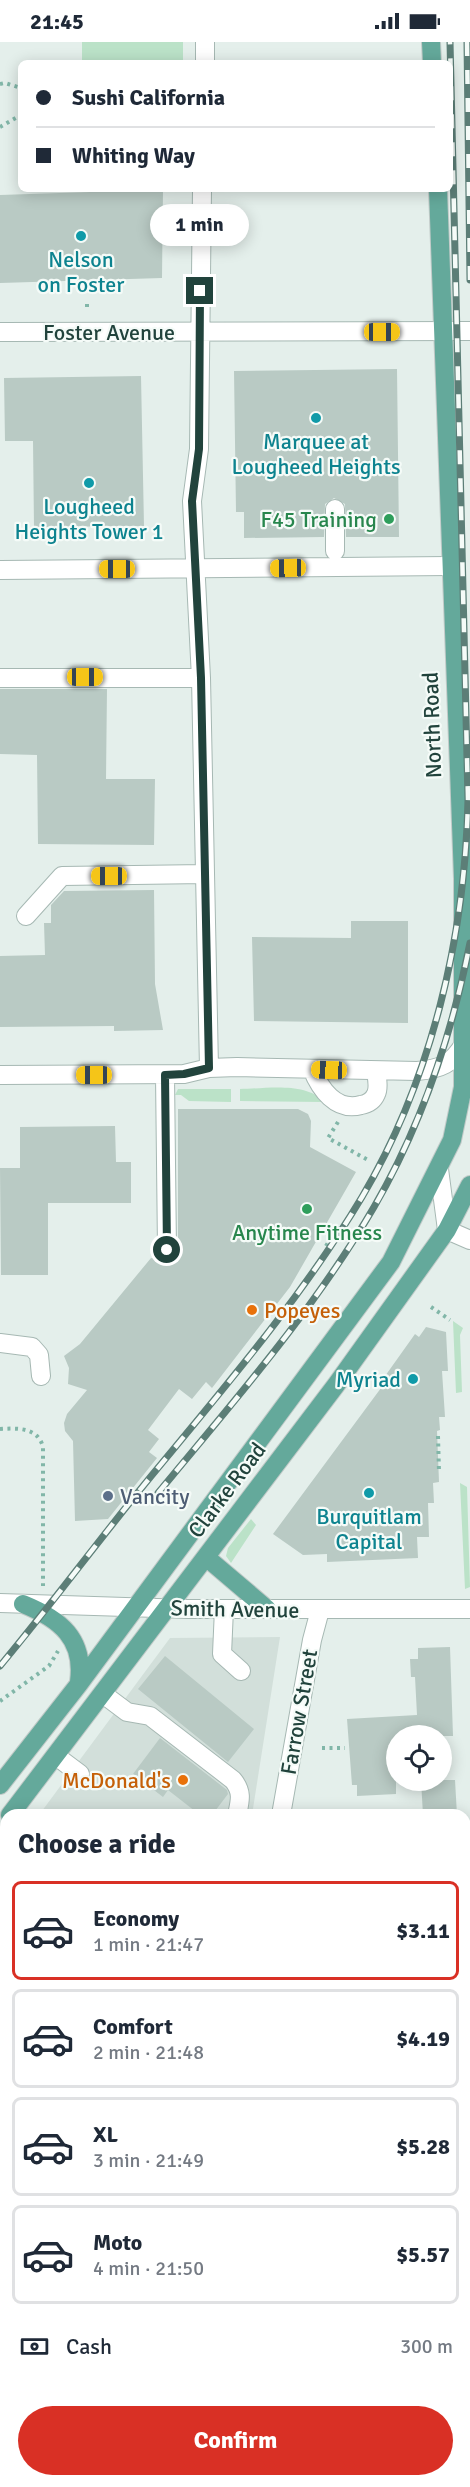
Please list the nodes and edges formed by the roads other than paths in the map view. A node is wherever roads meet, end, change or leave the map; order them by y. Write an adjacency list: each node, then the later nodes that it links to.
1 (205, 42): 3 (street)
2 (431, 42): 4 (main road)
3 (205, 60)
4 (432, 60)
5 (202, 192): 9 (street)
6 (438, 192): 10 (main road, North Road)
7 (470, 331): 10 (street, Foster Avenue)
8 (0, 332): 9 (street, Foster Avenue)
9 (200, 332): 10 (street, Foster Avenue); 14 (street)
10 (444, 332): 13 (main road, North Road)
11 (335, 508): 12 (street)
12 (335, 551)
13 (450, 566): 14 (street); 20 (main road, North Road)
14 (194, 569): 15 (street); 17 (street)
15 (0, 570)
16 (0, 678): 17 (street)
17 (201, 678): 18 (street)
18 (205, 874): 19 (street); 21 (street)
19 (26, 916)
20 (464, 1044): 23 (street); 26 (main road, North Road)
21 (209, 1068): 22 (street); 24 (street)
22 (321, 1069): 23 (street); 23 (street)
23 (376, 1071)
24 (165, 1075): 25 (street); 30 (street)
25 (0, 1076)
26 (439, 1169): 28 (street); 36 (main road, Clarke Road)
27 (470, 1185): 28 (main road, Clarke Road)
28 (447, 1230): 29 (street); 33 (main road, Clarke Road)
29 (470, 1240)
30 (167, 1250)
31 (0, 1343): 32 (street)
32 (41, 1376)
33 (207, 1558): 37 (main road, Clarke Road); 39 (main road)
34 (0, 1603): 35 (street, Smith Avenue)
35 (23, 1604): 36 (street, Smith Avenue); 43 (main road)
36 (136, 1607): 37 (street, Smith Avenue); 43 (main road, Clarke Road)
37 (169, 1608): 38 (street, Smith Avenue); 44 (main road, Clarke Road)
38 (224, 1609): 39 (street, Smith Avenue); 42 (street)
39 (267, 1609): 41 (street, Smith Avenue)
40 (470, 1609): 41 (street, Smith Avenue)
41 (321, 1610): 50 (street, Farrow Street)
42 (241, 1671)
43 (79, 1684): 47 (main road, Clarke Road)
44 (103, 1694): 45 (main road, Clarke Road); 49 (street)
45 (56, 1756): 46 (street); 48 (main road, Clarke Road)
46 (80, 1774)
47 (0, 1785)
48 (15, 1809)
49 (238, 1809)
50 (282, 1809)

